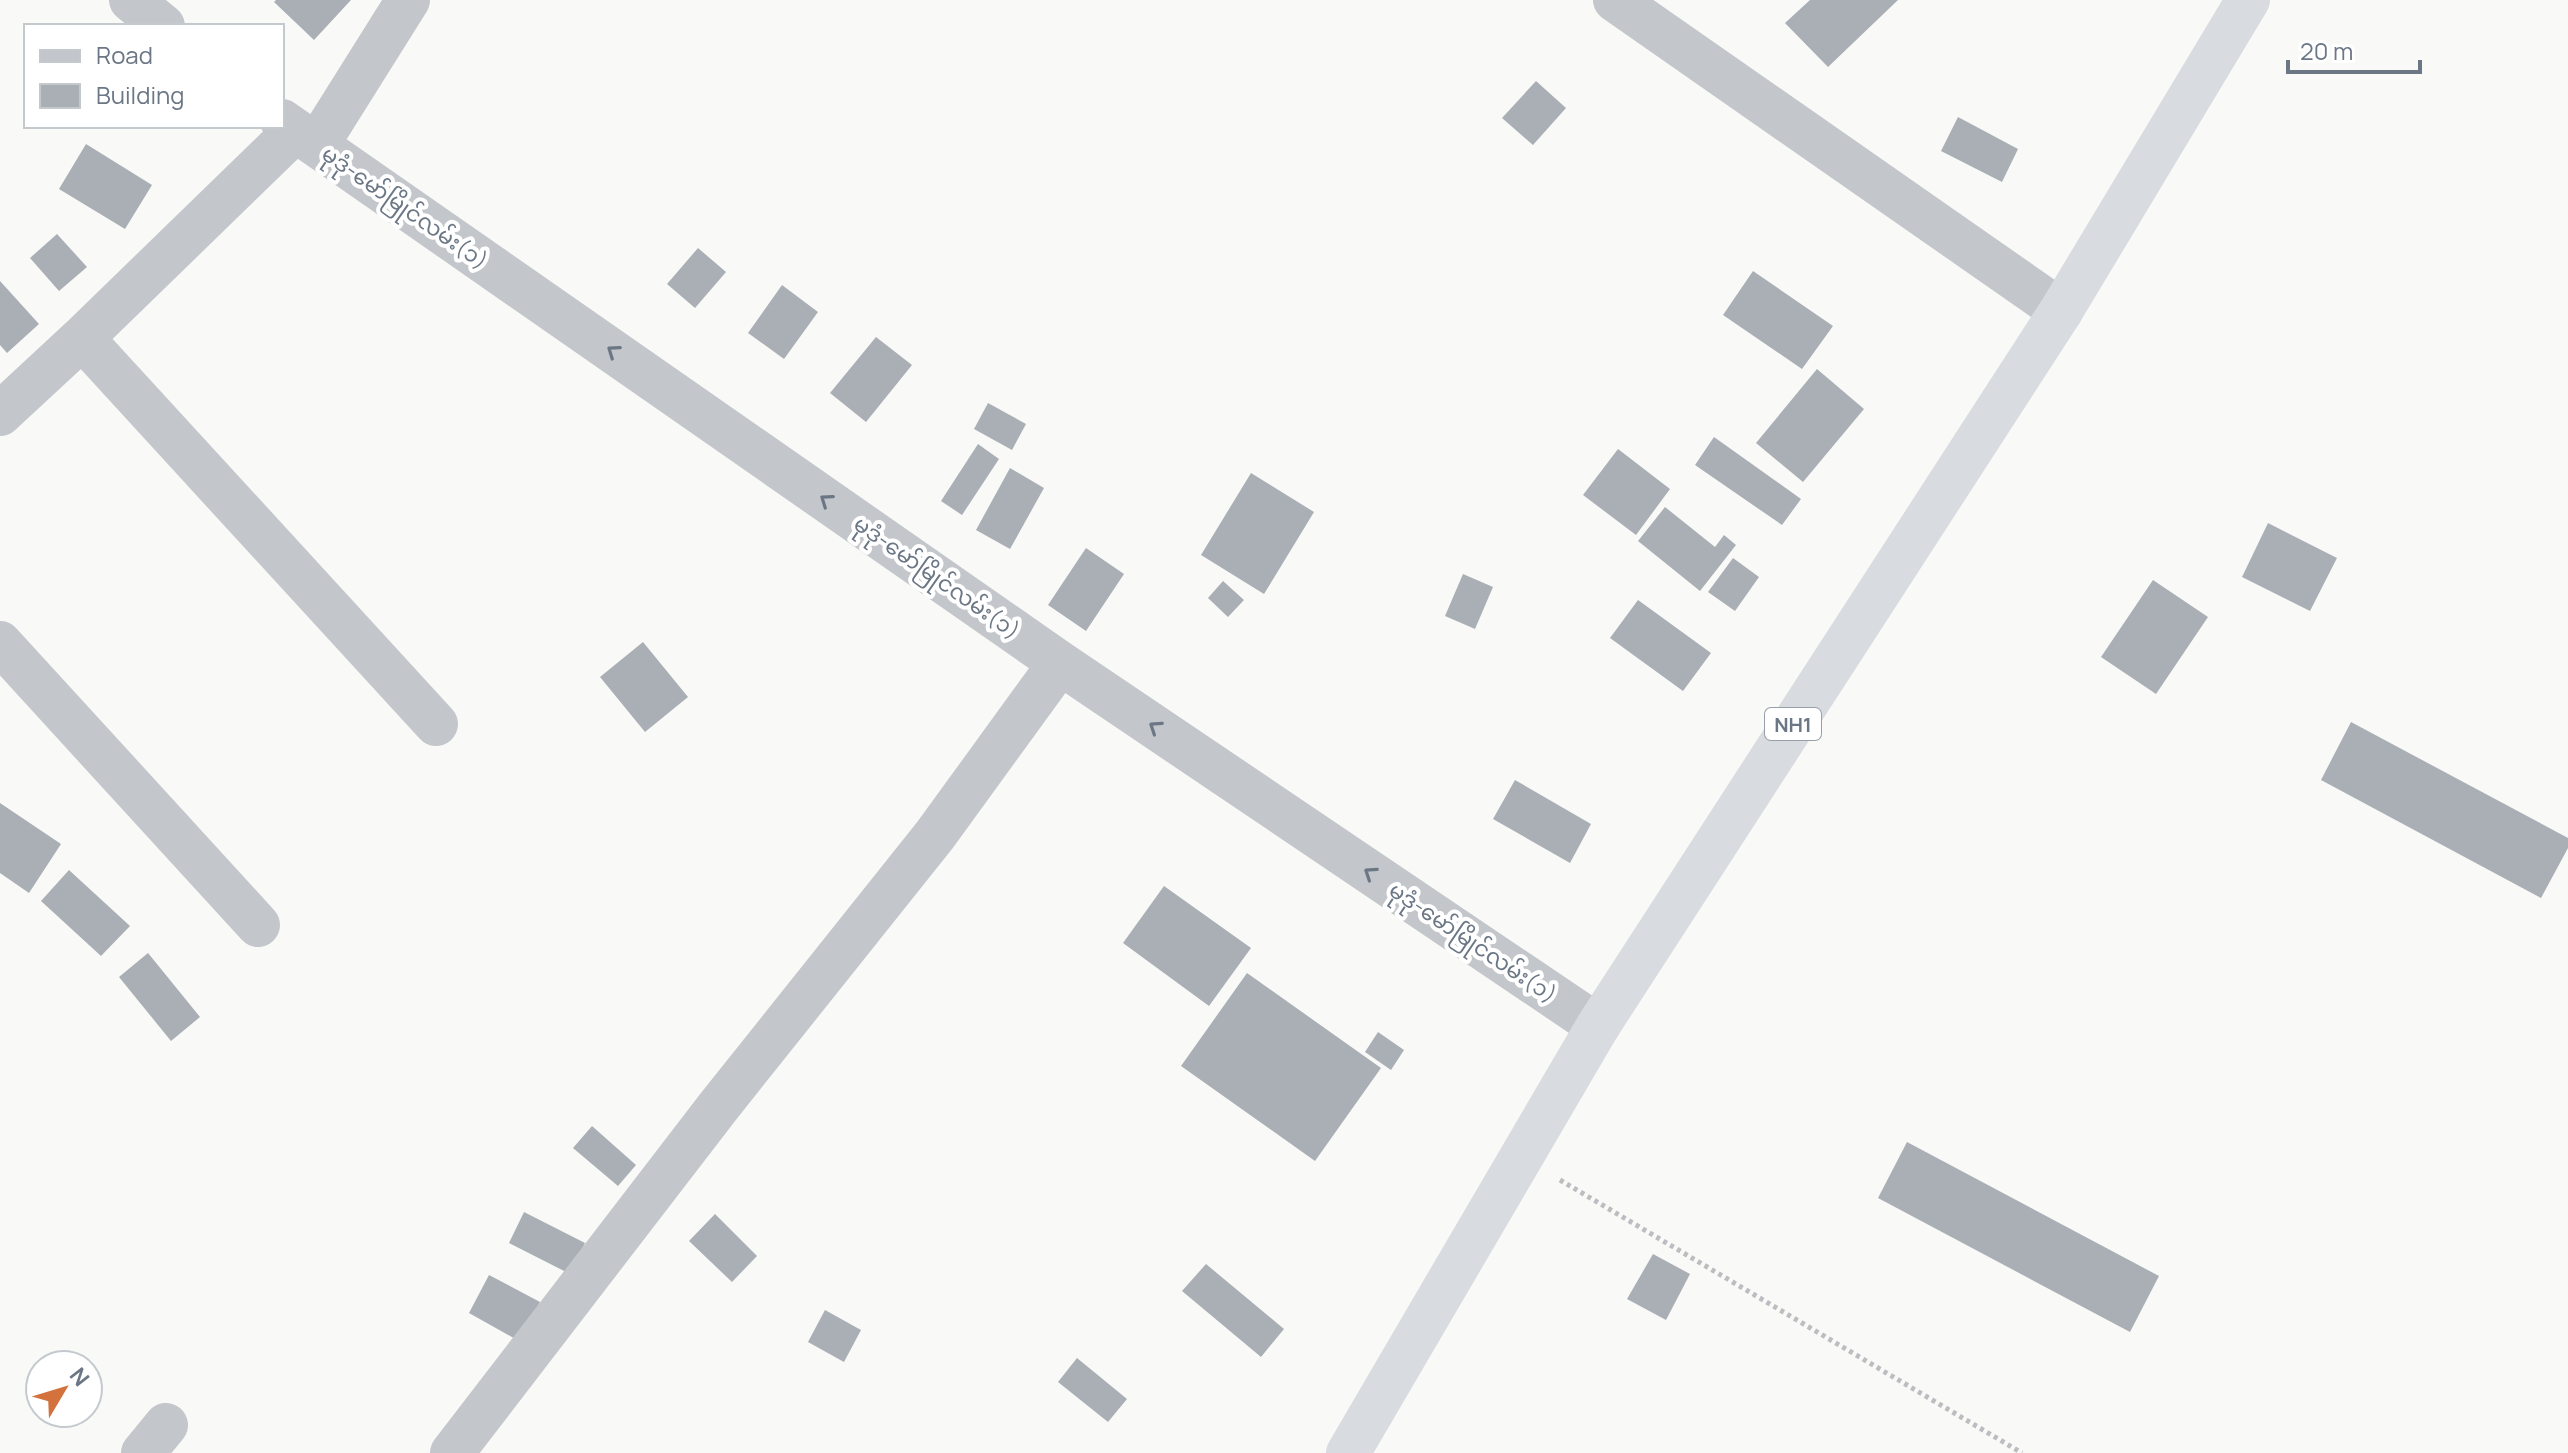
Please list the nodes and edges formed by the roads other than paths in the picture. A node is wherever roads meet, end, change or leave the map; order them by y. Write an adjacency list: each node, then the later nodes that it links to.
1 (131, 0): 5 (street)
2 (408, 0): 6 (street)
3 (1615, 0): 7 (street)
4 (2248, 0): 7 (highway, NH1)
5 (161, 24)
6 (298, 132): 8 (street); 11 (street, မုဒုံ-မော်မြိုင်လမ်း(၁), one-way to 6)
7 (2061, 311): 14 (highway, NH1)
8 (82, 338): 9 (street); 12 (street)
9 (0, 414)
10 (0, 643): 13 (street)
11 (1060, 663): 14 (street, မုဒုံ-မော်မြိုင်လမ်း(၁), one-way to 11); 15 (street)
12 (436, 724)
13 (258, 925)
14 (1598, 1026): 16 (highway, NH1)
15 (452, 1453)
16 (1348, 1453)

